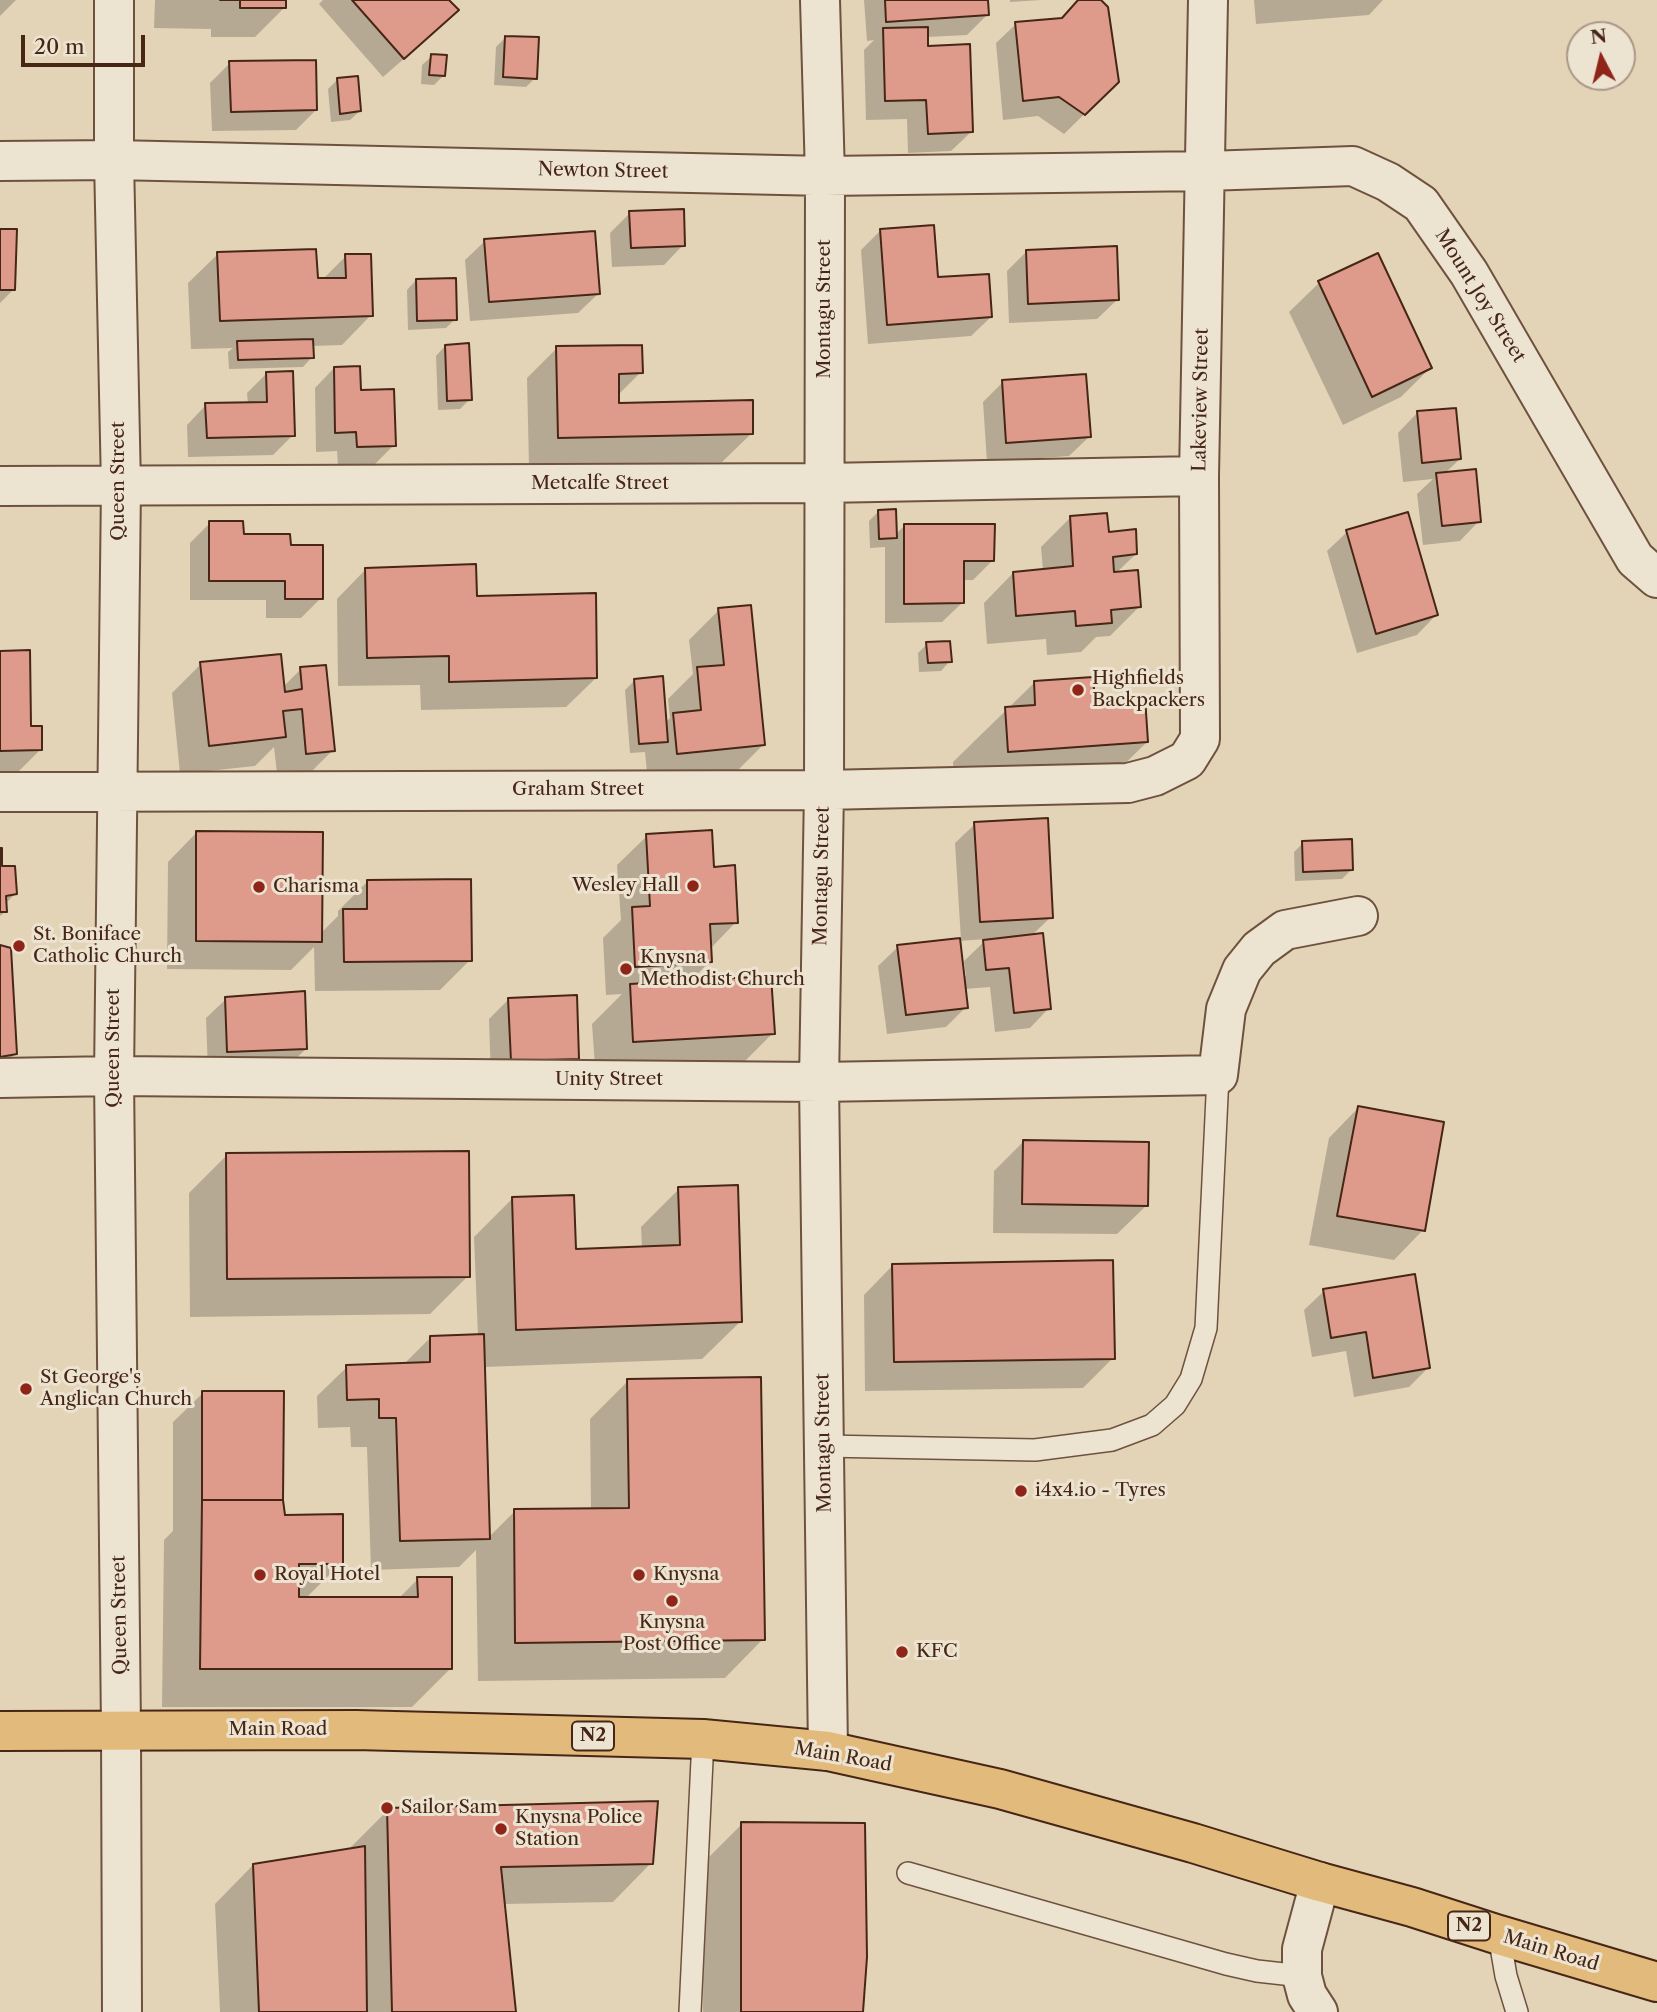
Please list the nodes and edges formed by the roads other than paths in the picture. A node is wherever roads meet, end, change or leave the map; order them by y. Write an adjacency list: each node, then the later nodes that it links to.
1 (114, 0): 4 (street, Queen Street)
2 (820, 0): 7 (street, Montagu Street)
3 (1208, 0): 6 (street, Lakeview Street)
4 (114, 160): 5 (street, Newton Street); 7 (street, Newton Street); 10 (street, Queen Street)
5 (0, 161)
6 (1206, 171): 7 (street, Newton Street); 8 (street, Lakeview Street); 12 (street, Mount Joy Street)
7 (825, 176): 9 (street, Montagu Street)
8 (1199, 476): 9 (street, Metcalfe Street); 13 (street, Lakeview Street)
9 (824, 483): 10 (street, Metcalfe Street); 14 (street, Montagu Street)
10 (121, 485): 11 (street, Metcalfe Street); 15 (street, Queen Street)
11 (0, 486)
12 (1657, 578)
13 (1155, 776): 14 (street, Graham Street)
14 (824, 790): 15 (street, Graham Street); 21 (street, Montagu Street)
15 (116, 791): 16 (street, Graham Street); 19 (street, Queen Street)
16 (0, 792)
17 (1358, 916): 18 (street)
18 (1218, 1075): 21 (street, Unity Street); 22 (lane)
19 (114, 1076): 20 (street, Unity Street); 21 (street, Unity Street); 23 (street, Queen Street)
20 (0, 1078)
21 (818, 1082): 22 (street, Montagu Street)
22 (824, 1446): 26 (street, Montagu Street)
23 (121, 1730): 24 (highway, Main Road / N2); 25 (highway, Main Road / N2); 32 (street, Queen Street)
24 (0, 1731)
25 (703, 1739): 26 (highway, Main Road / N2); 33 (lane)
26 (828, 1751): 28 (highway, Main Road / N2)
27 (908, 1873): 30 (lane)
28 (1320, 1882): 29 (highway, Main Road / N2); 30 (street)
29 (1499, 1936): 31 (highway, Main Road / N2); 35 (lane)
30 (1302, 1976): 34 (street)
31 (1657, 1982)
32 (122, 2012)
33 (690, 2012)
34 (1318, 2012)
35 (1517, 2012)

